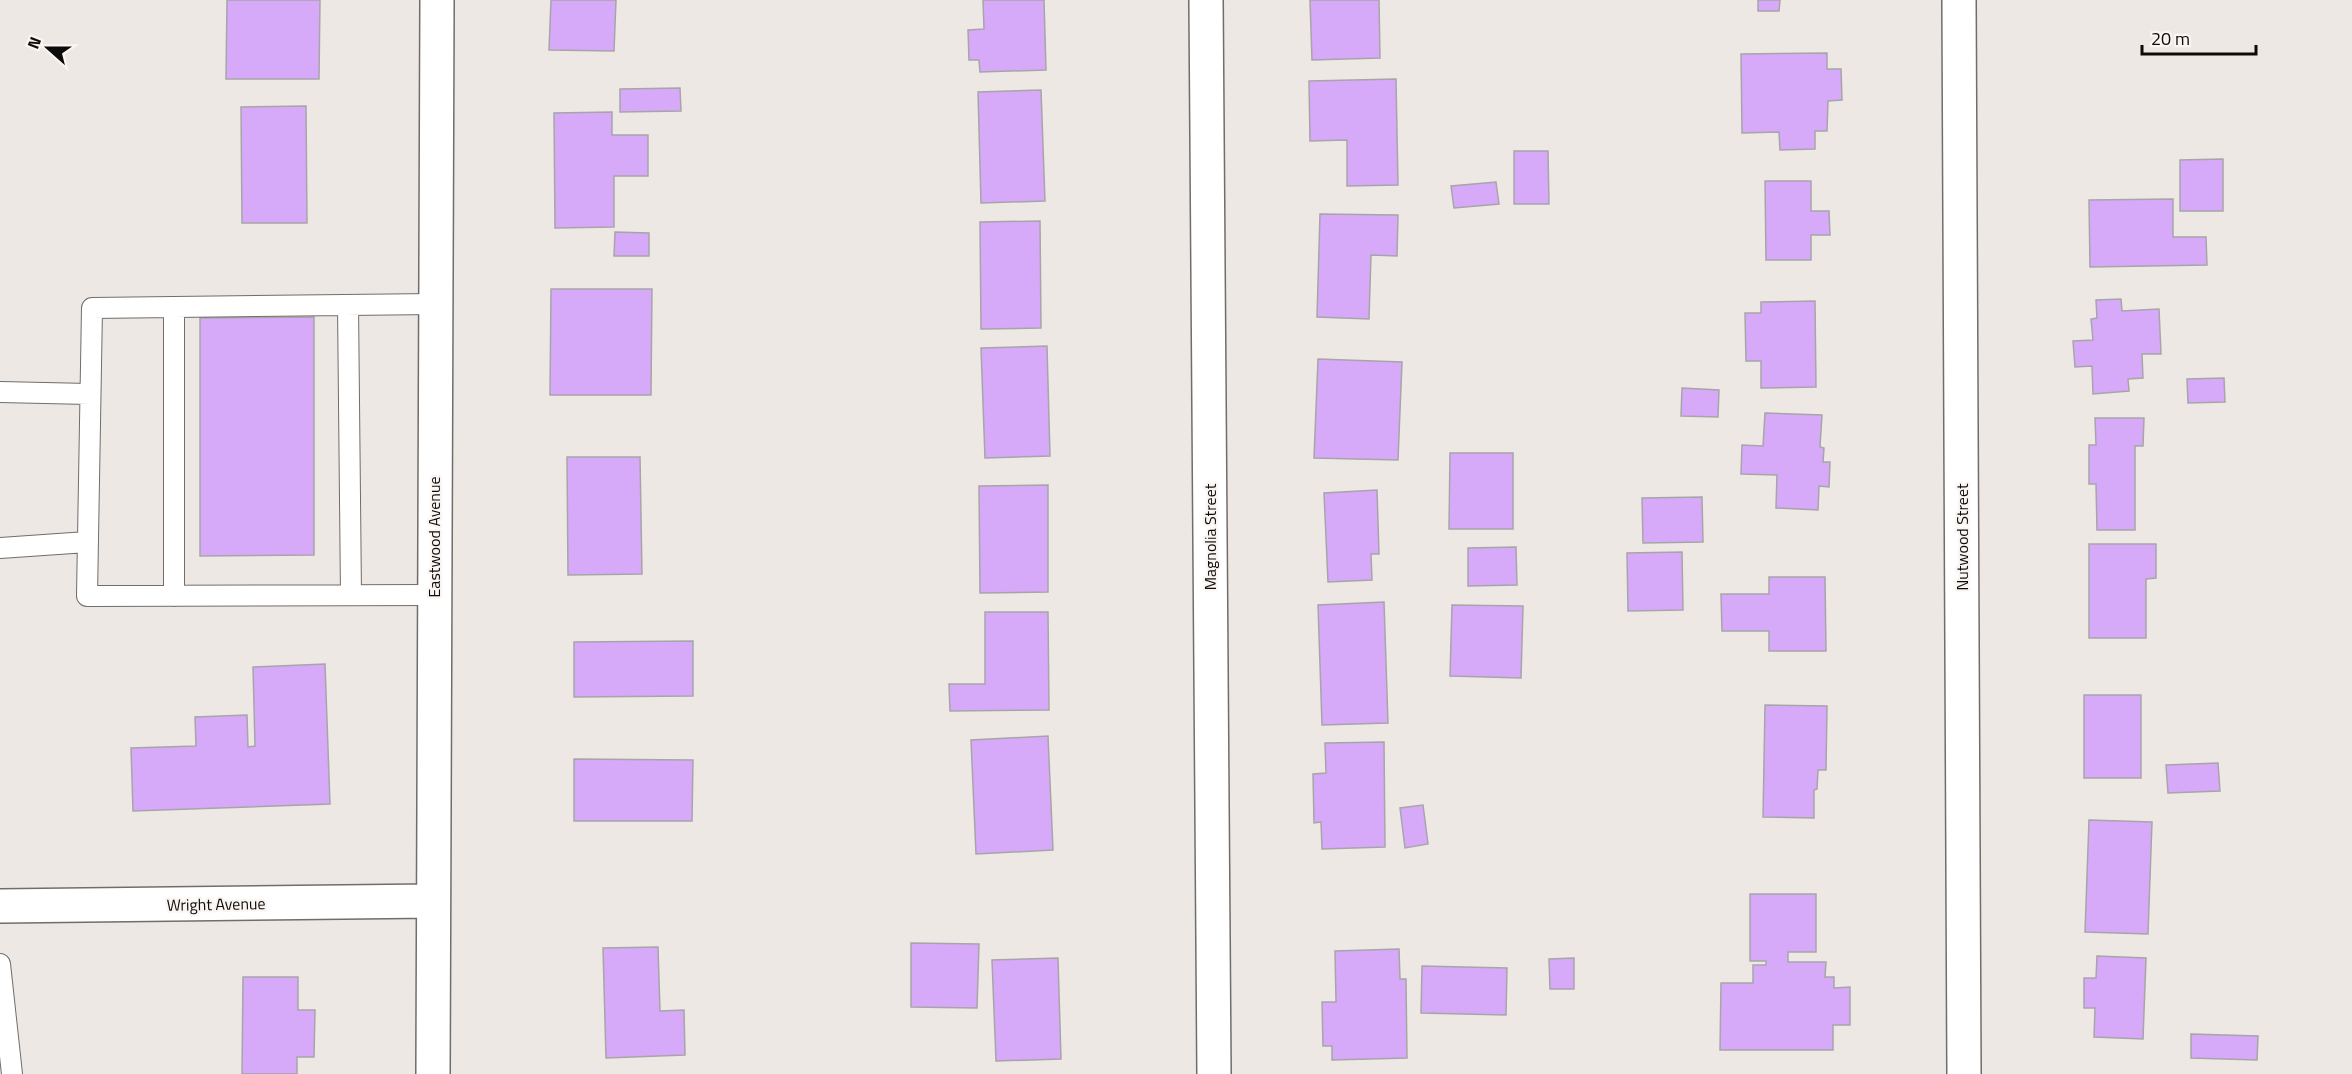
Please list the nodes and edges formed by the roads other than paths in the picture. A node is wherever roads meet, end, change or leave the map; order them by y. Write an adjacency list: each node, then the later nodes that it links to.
1 (437, 0): 4 (street, Eastwood Avenue)
2 (1206, 0): 19 (street, Magnolia Street)
3 (1959, 0): 20 (street, Nutwood Street)
4 (435, 304): 5 (lane); 12 (street, Eastwood Avenue)
5 (348, 305): 6 (lane); 11 (lane)
6 (174, 307): 8 (lane); 13 (lane)
7 (0, 392): 8 (lane)
8 (89, 394): 9 (lane)
9 (87, 542): 10 (lane); 13 (lane)
10 (0, 548)
11 (351, 595): 12 (lane); 13 (lane)
12 (434, 595): 14 (street, Eastwood Avenue)
13 (174, 596)
14 (432, 901): 15 (street, Wright Avenue); 18 (street, Eastwood Avenue)
15 (0, 906)
16 (0, 964): 17 (lane)
17 (12, 1074)
18 (433, 1074)
19 (1214, 1074)
20 (1964, 1074)

